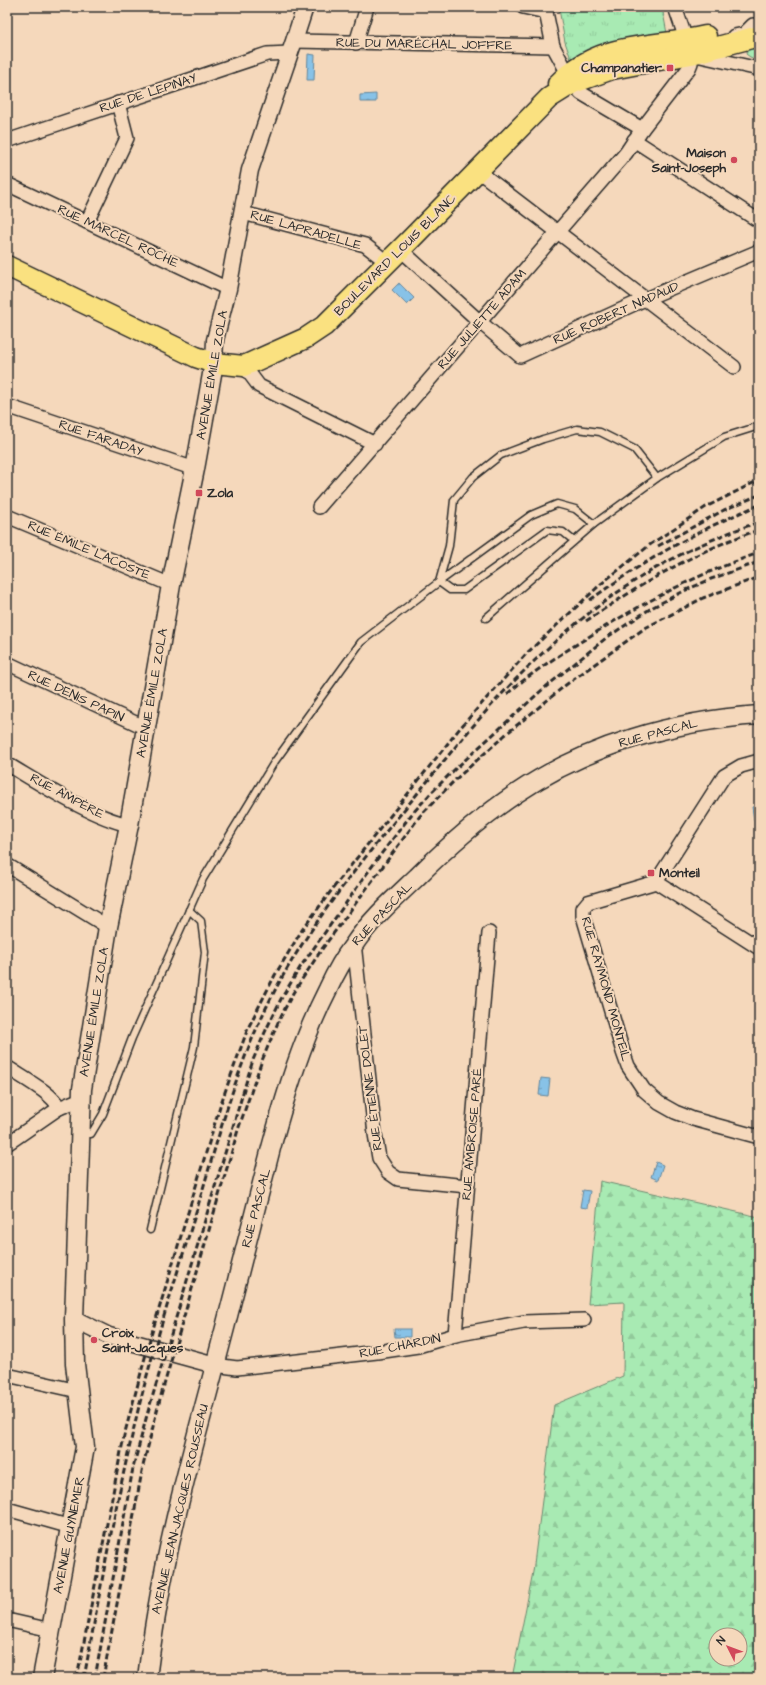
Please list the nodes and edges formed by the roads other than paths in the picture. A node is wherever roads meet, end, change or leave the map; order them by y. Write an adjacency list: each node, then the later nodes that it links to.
1 (305, 7): 9 (street, AVENUE ÉMILE ZOLA)
2 (367, 7): 7 (street)
3 (523, 7): 5 (street)
4 (675, 7): 10 (street)
5 (547, 9): 8 (street)
6 (756, 31): 10 (main road)
7 (356, 43): 8 (street, RUE DU MARÉCHAL JOFFRE); 9 (street, RUE DU MARÉCHAL JOFFRE)
8 (554, 46): 13 (street)
9 (292, 47): 14 (street, RUE DE LEPINAY); 20 (street, AVENUE ÉMILE ZOLA)
10 (688, 48): 11 (main road); 11 (main road); 12 (street); 15 (street, RUE JULIETTE ADAM)
11 (610, 61): 13 (main road, BOULEVARD LOUIS BLANC)
12 (759, 69)
13 (570, 78): 15 (street); 18 (main road, BOULEVARD LOUIS BLANC)
14 (118, 103): 17 (street, RUE DE LEPINAY); 22 (street)
15 (642, 129): 16 (street, RUE JULIETTE ADAM)
16 (634, 140): 21 (street); 23 (street, RUE JULIETTE ADAM)
17 (7, 141)
18 (478, 172): 23 (street); 25 (main road, BOULEVARD LOUIS BLANC)
19 (7, 184): 22 (street, RUE MARCEL ROCHE)
20 (243, 213): 25 (street, RUE LAPRADELLE); 27 (street, AVENUE ÉMILE ZOLA)
21 (759, 221)
22 (87, 222): 27 (street, RUE MARCEL ROCHE)
23 (557, 232): 28 (street); 29 (street, RUE JULIETTE ADAM)
24 (759, 251): 28 (street, RUE ROBERT NADAUD)
25 (394, 256): 29 (street, RUE LAPRADELLE); 31 (main road, BOULEVARD LOUIS BLANC)
26 (7, 266): 30 (main road)
27 (228, 289): 30 (street, AVENUE ÉMILE ZOLA)
28 (645, 299): 29 (street, RUE ROBERT NADAUD); 32 (street)
29 (480, 322): 35 (street, RUE JULIETTE ADAM)
30 (214, 363): 31 (main road); 36 (main road, AVENUE ÉMILE ZOLA)
31 (244, 366): 35 (street)
32 (734, 367)
33 (7, 406): 36 (street, RUE FARADAY)
34 (759, 426): 37 (lane)
35 (375, 444): 38 (street, RUE JULIETTE ADAM)
36 (195, 469): 43 (main road, AVENUE ÉMILE ZOLA)
37 (657, 478): 40 (lane); 42 (lane)
38 (320, 507)
39 (7, 516): 43 (street, RUE ÉMILE LACOSTE)
40 (594, 524): 41 (lane); 42 (lane)
41 (574, 541): 42 (lane); 44 (lane)
42 (439, 582): 53 (lane)
43 (171, 585): 47 (main road, AVENUE ÉMILE ZOLA)
44 (486, 618)
45 (7, 663): 47 (street, RUE DENIS PAPIN)
46 (759, 715): 56 (main road, RUE PASCAL)
47 (146, 728): 50 (main road, AVENUE ÉMILE ZOLA)
48 (759, 762): 52 (street)
49 (7, 764): 50 (street, RUE AMPÈRE)
50 (128, 825): 54 (main road, AVENUE ÉMILE ZOLA)
51 (7, 865): 54 (street)
52 (656, 882): 57 (street); 62 (street, RUE RAYMOND MONTEIL)
53 (189, 910): 61 (lane); 65 (lane)
54 (108, 927): 59 (main road, AVENUE ÉMILE ZOLA)
55 (489, 933): 64 (street, RUE AMBROISE PARÉ)
56 (354, 943): 64 (street, RUE ÉTIENNE DOLET); 69 (main road, RUE PASCAL)
57 (759, 948)
58 (7, 1067): 60 (street)
59 (80, 1099): 60 (street); 61 (main road, AVENUE ÉMILE ZOLA)
60 (60, 1108): 63 (street)
61 (80, 1134): 66 (main road, AVENUE ÉMILE ZOLA)
62 (759, 1137)
63 (7, 1144)
64 (467, 1186): 68 (street, RUE AMBROISE PARÉ)
65 (150, 1230)
66 (74, 1318): 69 (street); 71 (main road, AVENUE ÉMILE ZOLA)
67 (584, 1320): 68 (street, RUE CHARDIN)
68 (455, 1335): 69 (street, RUE CHARDIN)
69 (215, 1365): 77 (main road, AVENUE JEAN-JACQUES ROUSSEAU)
70 (7, 1375): 71 (street)
71 (78, 1391): 73 (main road, AVENUE GUYNEMER)
72 (7, 1509): 73 (street)
73 (71, 1527): 75 (main road, AVENUE GUYNEMER)
74 (7, 1620): 75 (street)
75 (51, 1630): 76 (main road, AVENUE GUYNEMER)
76 (42, 1678)
77 (147, 1678)

